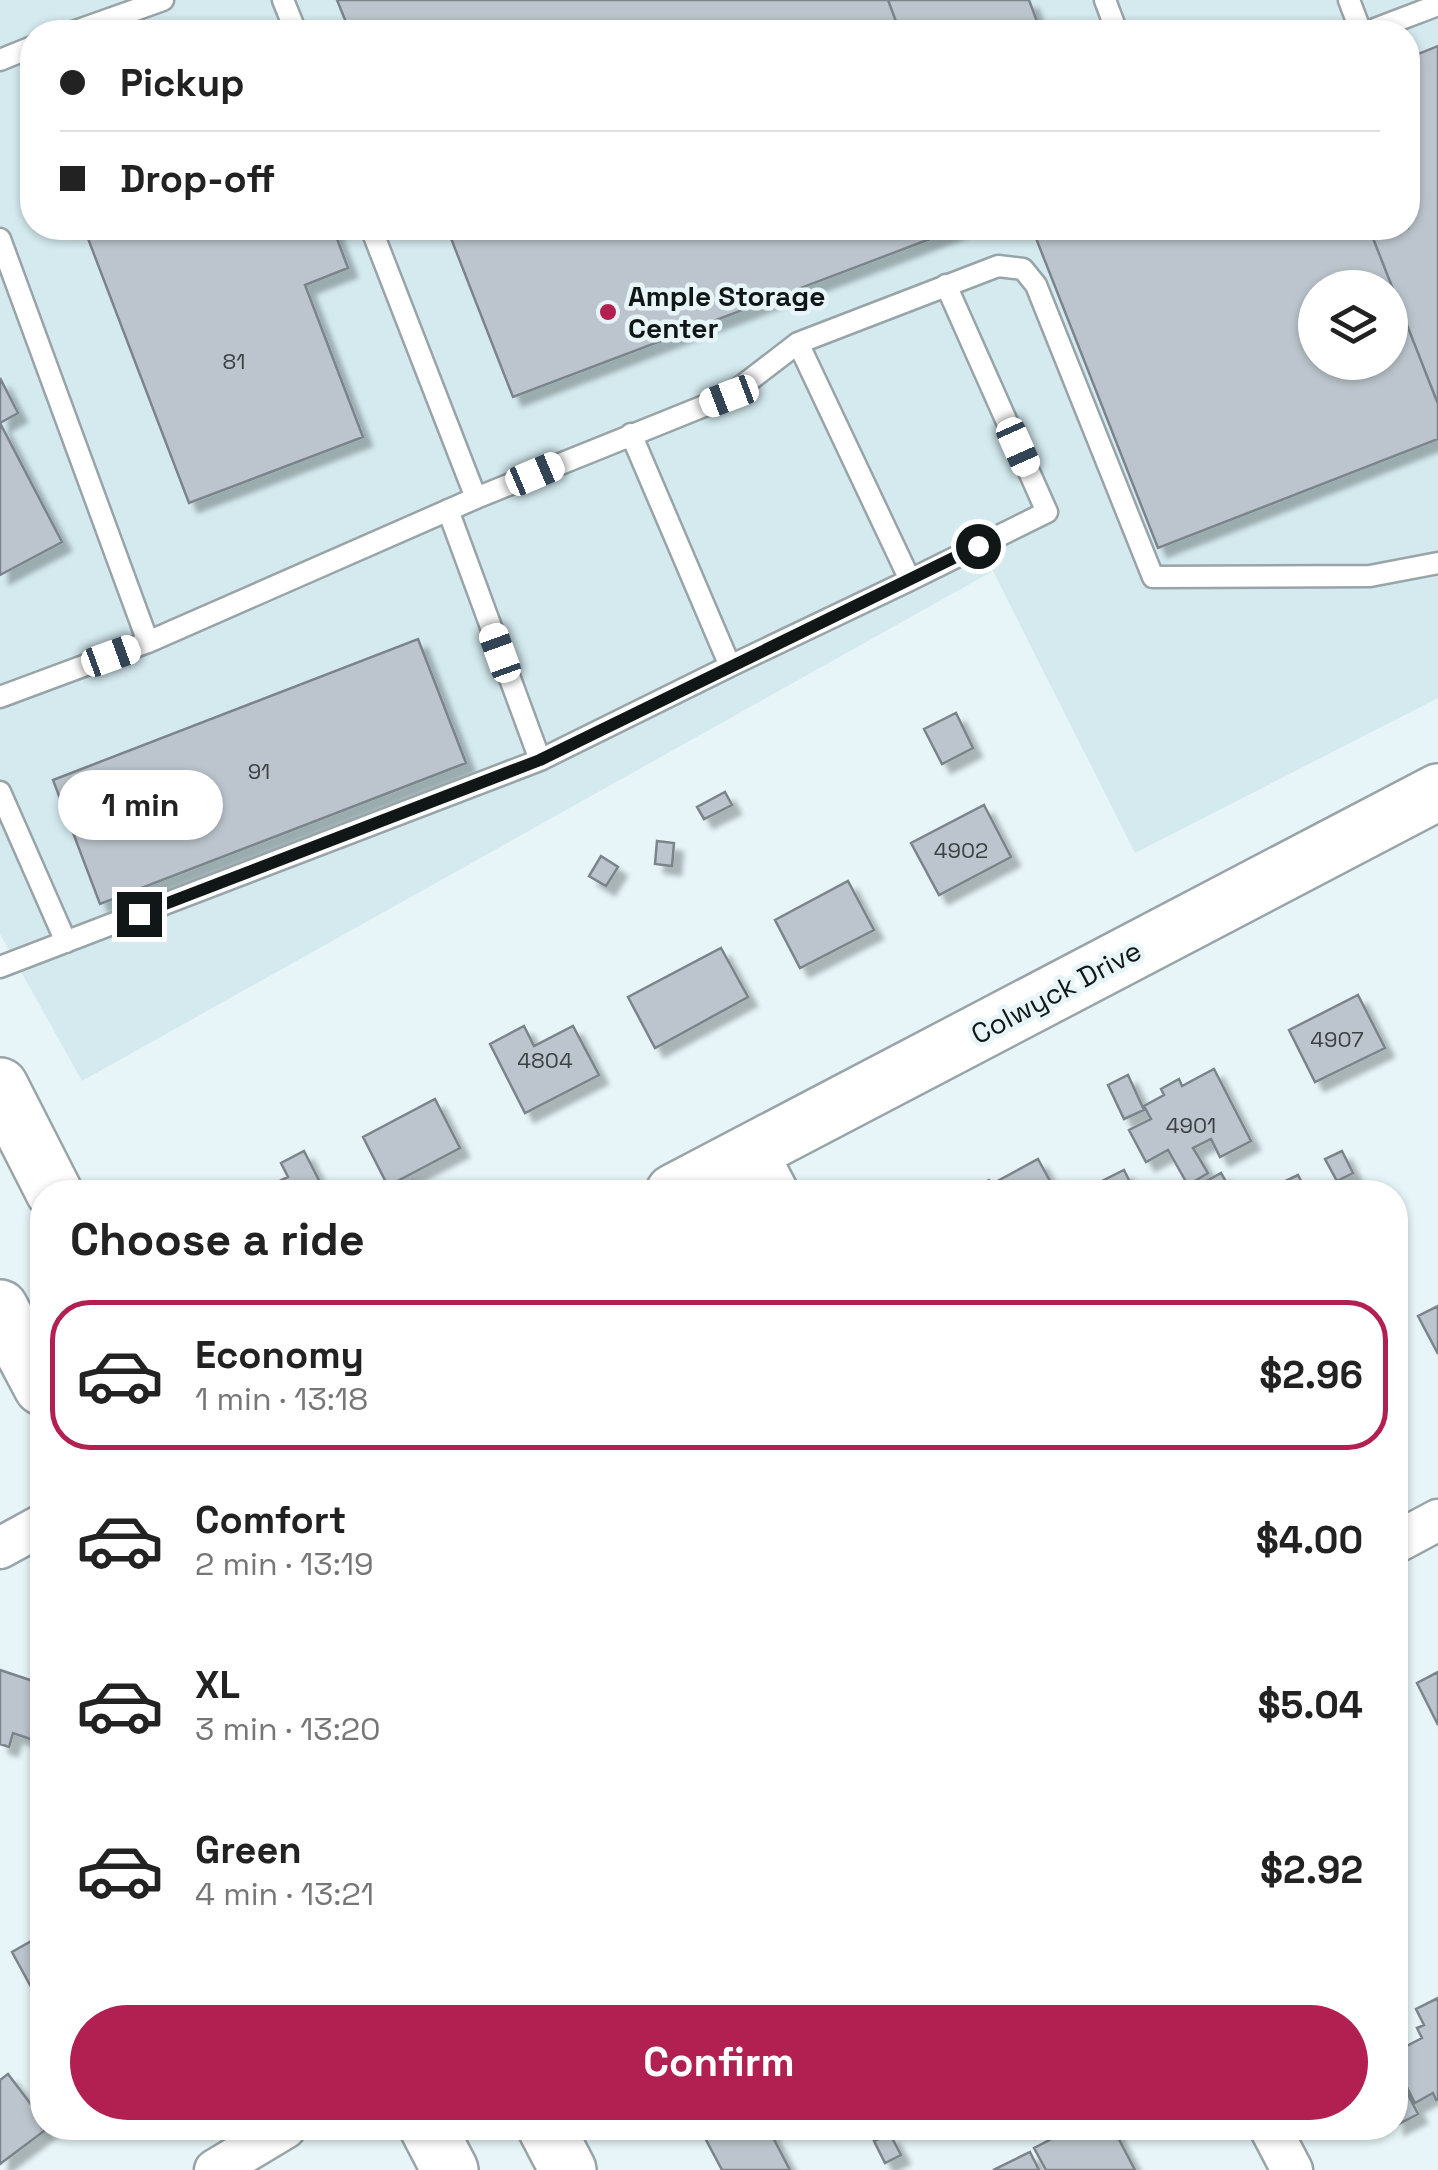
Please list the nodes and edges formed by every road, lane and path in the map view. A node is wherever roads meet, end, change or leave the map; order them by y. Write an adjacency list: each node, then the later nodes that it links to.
1 (163, 0): 3 (lane)
2 (1438, 5): 4 (lane)
3 (107, 20)
4 (1397, 20)
5 (0, 239): 14 (lane)
6 (377, 240): 10 (lane)
7 (946, 285): 8 (lane); 12 (lane); 13 (lane)
8 (798, 343): 9 (lane); 13 (lane)
9 (631, 434): 10 (lane); 15 (lane)
10 (476, 498): 11 (lane)
11 (448, 510): 14 (lane); 17 (lane)
12 (1438, 564)
13 (910, 580): 15 (lane)
14 (148, 642): 16 (lane)
15 (730, 666): 17 (lane)
16 (0, 697)
17 (540, 760): 20 (lane)
18 (0, 792): 20 (lane)
19 (1438, 792): 23 (street, Colwyck Drive)
20 (66, 942): 21 (lane)
21 (0, 967)
22 (0, 1086): 24 (street)
23 (767, 1171): 25 (street, Colwyck Drive)
24 (48, 1180)
25 (727, 1180)
26 (0, 1308): 27 (street)
27 (30, 1364)
28 (1438, 1520): 30 (street)
29 (30, 1532): 31 (street)
30 (1408, 1535)
31 (0, 1548)
32 (265, 2140): 36 (street)
33 (434, 2140): 37 (street)
34 (552, 2140): 38 (street)
35 (1276, 2140): 39 (street)
36 (215, 2170)
37 (450, 2170)
38 (568, 2170)
39 (1292, 2170)

